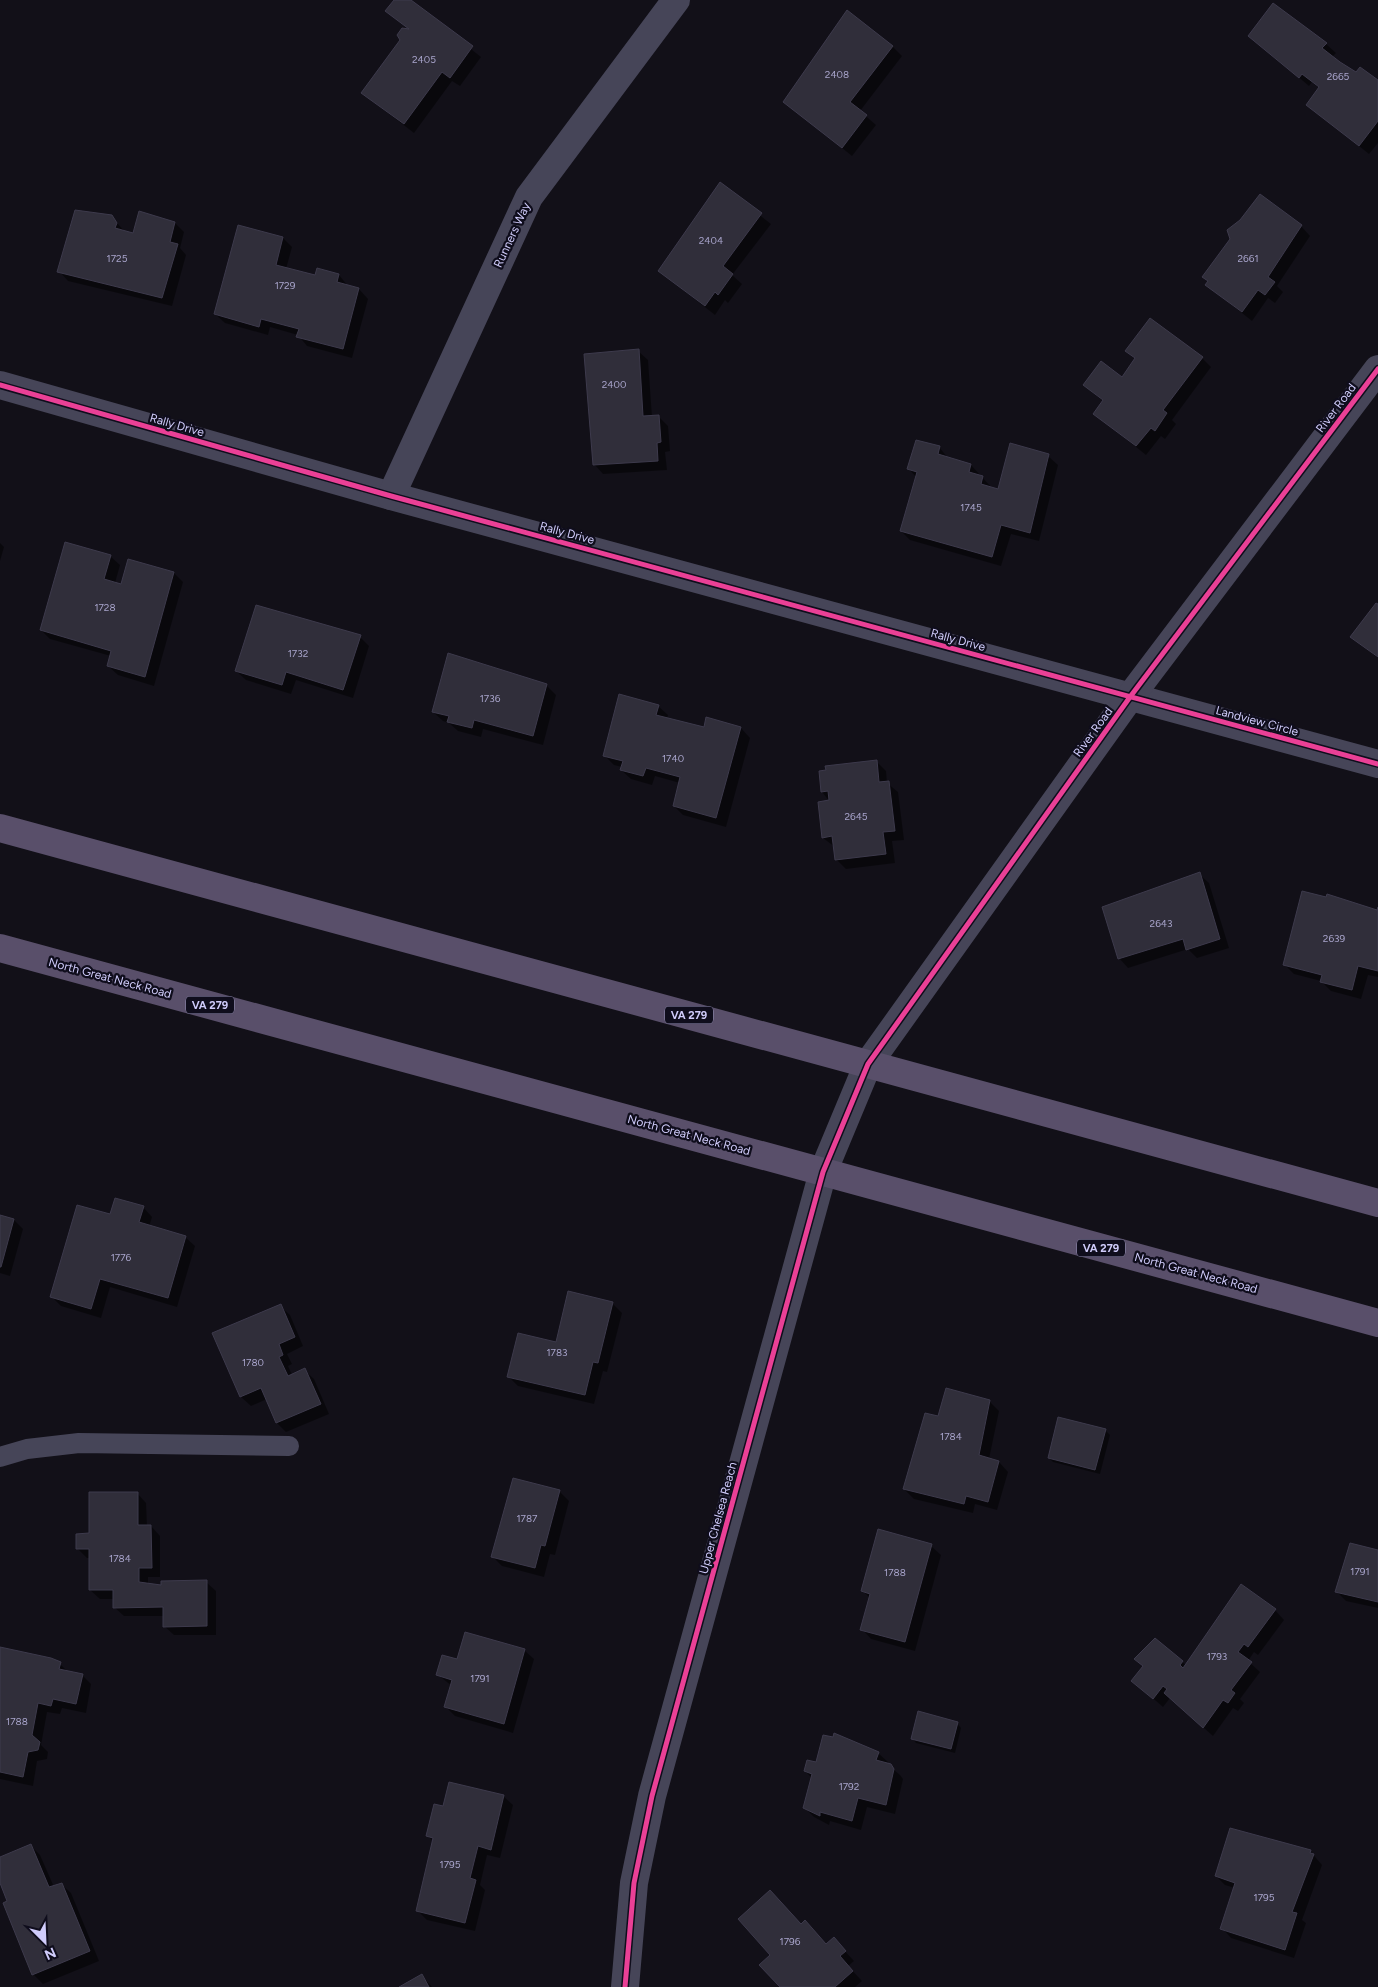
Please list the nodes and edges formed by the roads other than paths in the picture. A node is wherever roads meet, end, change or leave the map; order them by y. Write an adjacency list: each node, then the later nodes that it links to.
1 (676, 0): 4 (street, Runners Way)
2 (1378, 369): 5 (street, River Road)
3 (0, 385): 4 (street, Rally Drive)
4 (391, 496): 5 (street, Rally Drive)
5 (1130, 697): 6 (street, Landview Circle); 9 (street, River Road)
6 (1378, 764)
7 (0, 828): 9 (main road, VA 279)
8 (0, 948): 10 (main road, North Great Neck Road / VA 279)
9 (868, 1064): 10 (street, Upper Chelsea Reach); 11 (main road, VA 279)
10 (823, 1172): 12 (main road, North Great Neck Road / VA 279); 15 (street, Upper Chelsea Reach)
11 (1378, 1203)
12 (1378, 1323)
13 (289, 1446): 14 (lane)
14 (0, 1458)
15 (625, 1987)

